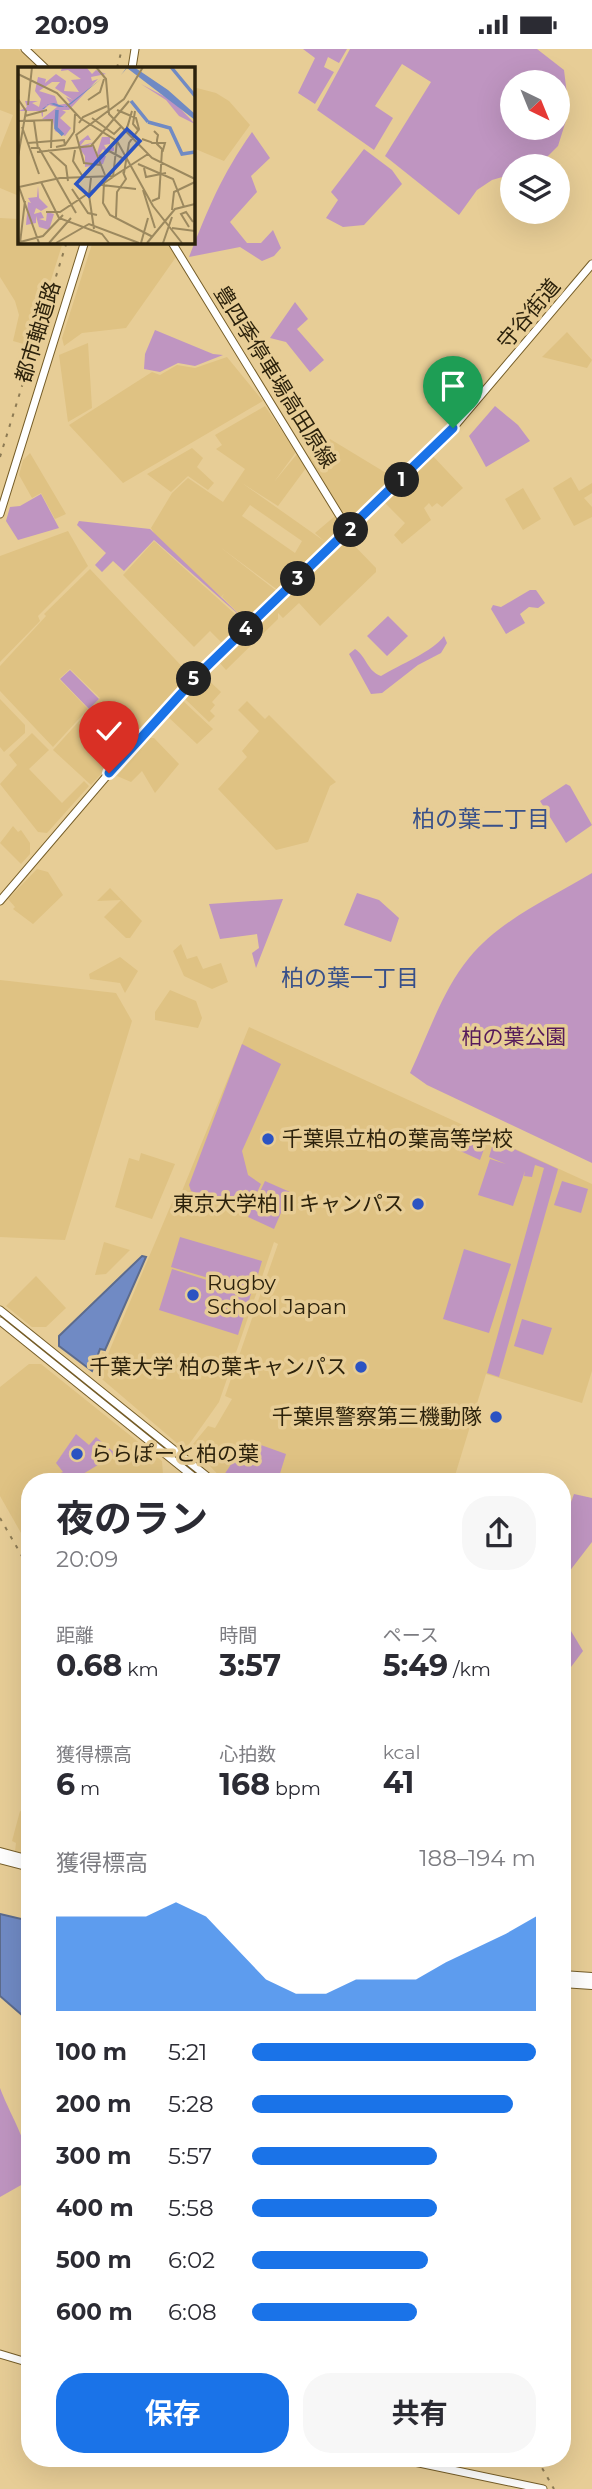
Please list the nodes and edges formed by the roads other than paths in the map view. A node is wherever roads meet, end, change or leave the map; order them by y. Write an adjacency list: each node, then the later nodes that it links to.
1 (25, 49): 3 (main road)
2 (135, 49): 4 (main road)
3 (44, 67)
4 (132, 67)
5 (84, 243): 8 (main road, 都市軸道路)
6 (172, 243): 9 (main road, 豊四季停車場高田原線)
7 (592, 264): 9 (main road, 守谷街道)
8 (0, 514)
9 (349, 531): 10 (main road, 守谷街道)
10 (0, 901)
11 (0, 1310): 14 (main road)
12 (0, 1321): 13 (main road)
13 (189, 1473)
14 (203, 1473)
15 (0, 1852): 16 (highway)
16 (21, 1858)
17 (0, 1859): 18 (highway)
18 (21, 1865)
19 (592, 1977): 20 (highway)
20 (571, 1979)
21 (571, 1981): 22 (highway)
22 (592, 1985)
23 (0, 2354): 24 (main road)
24 (21, 2360)
25 (438, 2467): 26 (main road)
26 (542, 2489)

